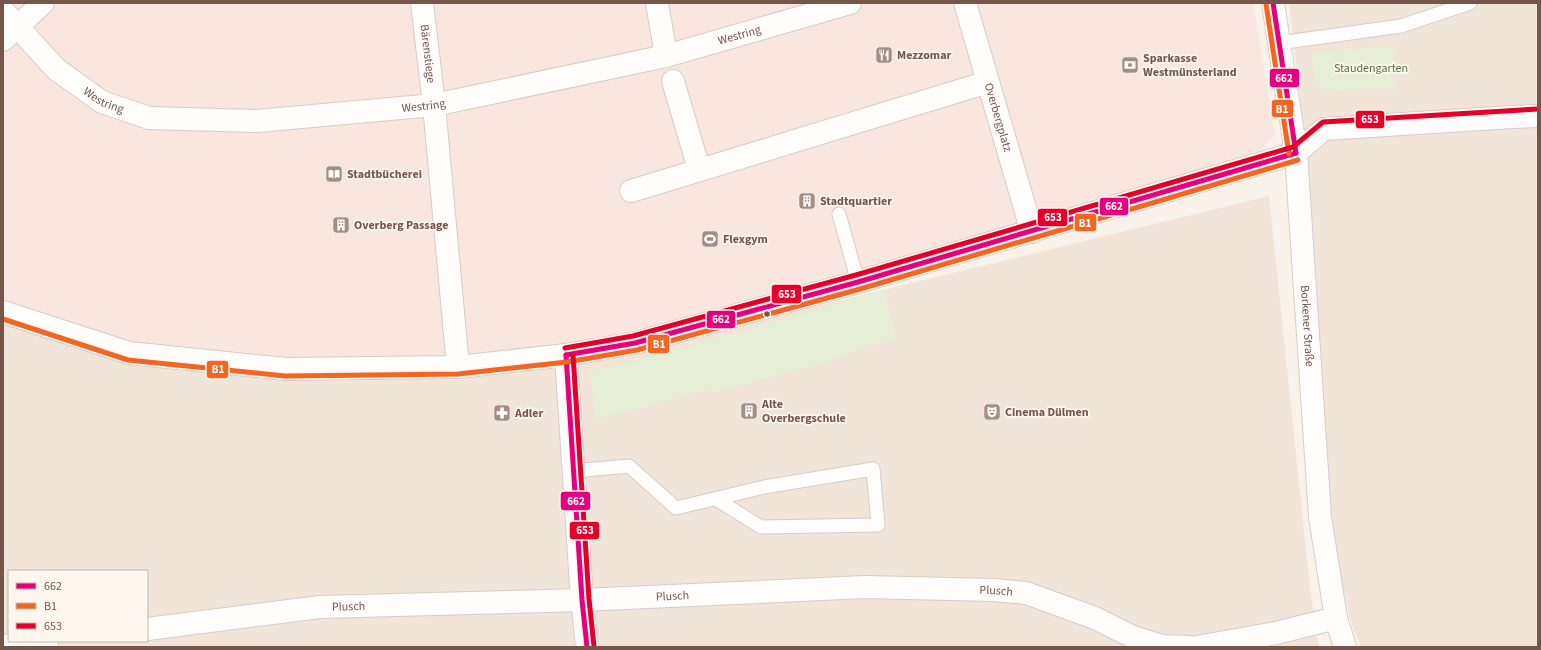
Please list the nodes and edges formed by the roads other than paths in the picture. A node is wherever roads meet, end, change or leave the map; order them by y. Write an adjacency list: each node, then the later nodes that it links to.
1 (43, 3): 9 (street)
2 (422, 3): 14 (street, Bärenstiege)
3 (657, 3): 11 (street)
4 (850, 3): 11 (street, Westring)
5 (965, 3): 13 (street, Overbergplatz)
6 (1273, 3): 10 (street, Borkener Straße)
7 (1470, 3): 10 (lane)
8 (3, 10): 9 (street, Westring)
9 (10, 33): 14 (street, Westring)
10 (1279, 43): 16 (street, Borkener Straße)
11 (666, 56): 14 (street, Westring)
12 (673, 81): 17 (street)
13 (988, 82): 17 (street); 20 (street, Overbergplatz)
14 (434, 105): 24 (street, Bärenstiege)
15 (1538, 116): 16 (street)
16 (1296, 153): 20 (street); 28 (street, Borkener Straße)
17 (699, 170): 18 (street)
18 (631, 191)
19 (839, 214): 21 (lane)
20 (1032, 232): 21 (street)
21 (858, 282): 23 (street)
22 (3, 312): 24 (street)
23 (566, 355): 24 (street); 25 (street)
24 (458, 367)
25 (574, 471): 26 (lane); 27 (street)
26 (716, 499): 26 (lane)
27 (582, 600): 29 (street, Plusch); 32 (street); 33 (street, Plusch)
28 (1336, 618): 34 (street); 35 (street, Borkener Straße)
29 (148, 629)
30 (40, 642): 31 (street)
31 (13, 646)
32 (587, 647)
33 (1189, 647)
34 (1197, 647)
35 (1346, 647)

